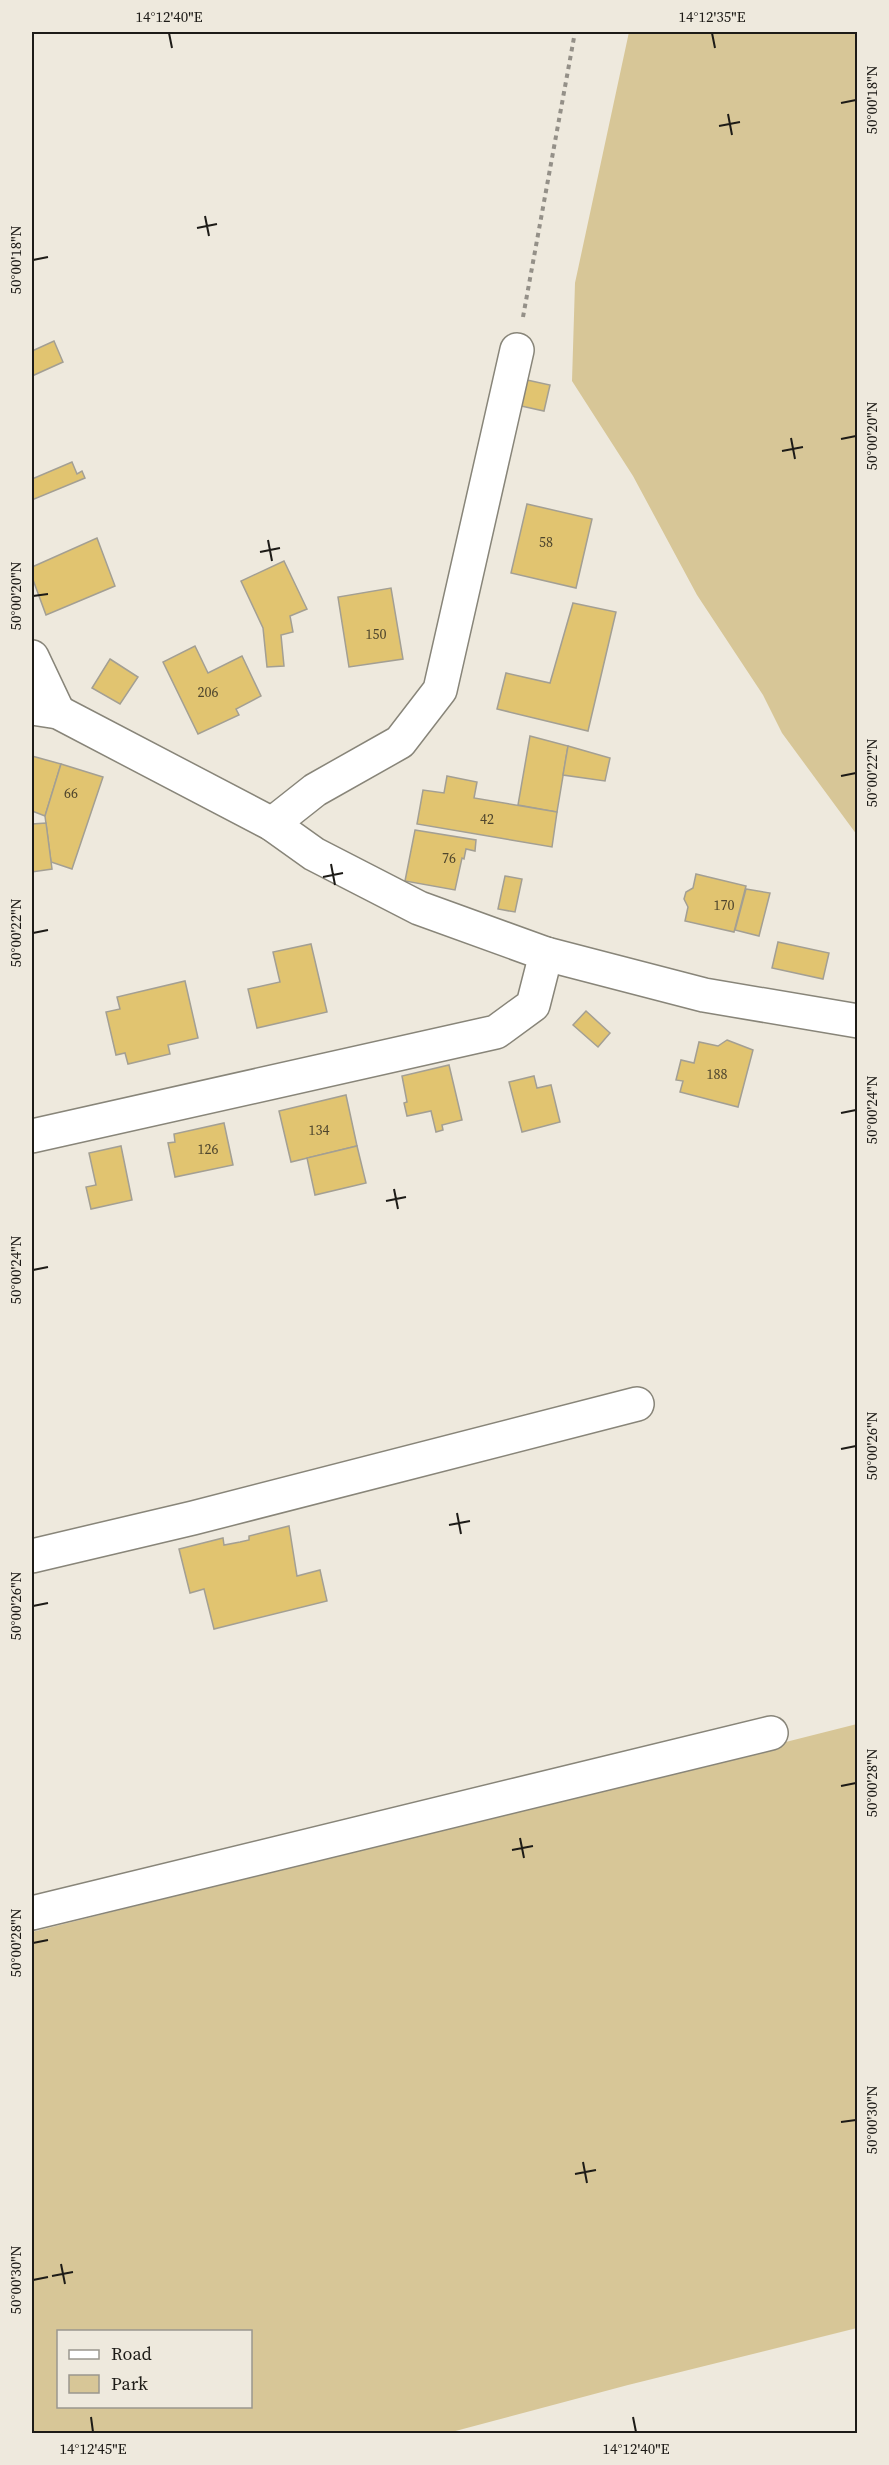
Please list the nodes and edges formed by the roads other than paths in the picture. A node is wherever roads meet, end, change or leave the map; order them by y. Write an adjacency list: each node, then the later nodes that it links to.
1 (517, 350): 4 (street)
2 (32, 657): 3 (street)
3 (45, 710): 4 (street)
4 (272, 824): 5 (street)
5 (546, 954): 6 (street); 7 (street)
6 (858, 1021)
7 (32, 1136)
8 (637, 1404): 9 (street)
9 (32, 1556)
10 (771, 1733): 11 (street)
11 (32, 1913)

